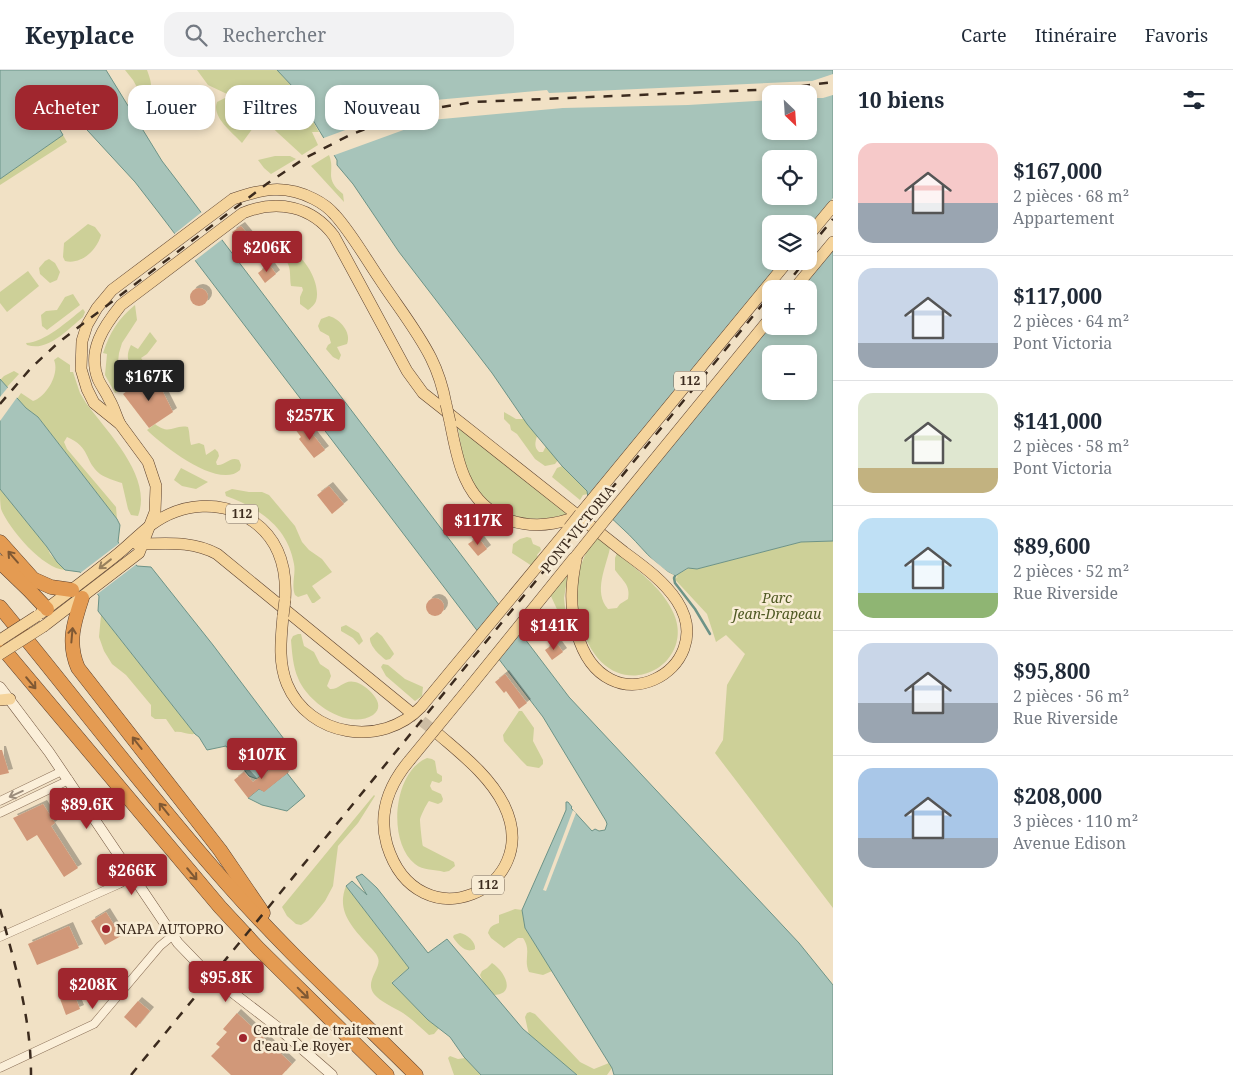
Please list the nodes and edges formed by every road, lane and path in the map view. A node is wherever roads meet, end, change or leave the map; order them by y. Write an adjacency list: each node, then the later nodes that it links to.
1 (833, 206): 3 (main road)
2 (242, 208): 7 (main road); 7 (main road); 10 (main road, bridge); 15 (main road)
3 (817, 225)
4 (833, 242): 6 (main road)
5 (781, 270): 10 (main road, PONT VICTORIA / 112)
6 (801, 280)
7 (118, 300): 9 (main road); 9 (main road)
8 (762, 328): 15 (main road, PONT VICTORIA / 112, bridge)
9 (120, 424): 11 (main road)
10 (575, 517): 11 (main road, PONT VICTORIA / 112, bridge)
11 (150, 526): 13 (main road, 112); 14 (main road)
12 (0, 542): 17 (highway, one-way to 12)
13 (128, 546): 14 (main road); 17 (main road, 112, one-way to 17)
14 (138, 552): 17 (main road, 112); 25 (main road)
15 (577, 555): 26 (main road, PONT VICTORIA / 112, bridge)
16 (0, 562): 19 (highway)
17 (82, 593): 19 (main road, 112); 22 (main road, 112, bridge); 34 (highway, one-way to 17)
18 (0, 607): 34 (highway, one-way to 18)
19 (42, 612): 20 (main road, 112, bridge)
20 (0, 640)
21 (0, 645): 37 (highway, one-way to 37)
22 (0, 654)
23 (0, 687): 24 (street)
24 (5, 700): 27 (street)
25 (409, 710)
26 (437, 733)
27 (62, 771): 28 (street); 29 (street, one-way to 29)
28 (69, 780): 30 (street); 31 (street)
29 (0, 801)
30 (0, 813)
31 (133, 876): 32 (street); 33 (street)
32 (172, 936): 35 (street); 36 (street)
33 (0, 937)
34 (289, 950): 38 (highway)
35 (0, 1068)
36 (332, 1075)
37 (387, 1075)
38 (416, 1075)

